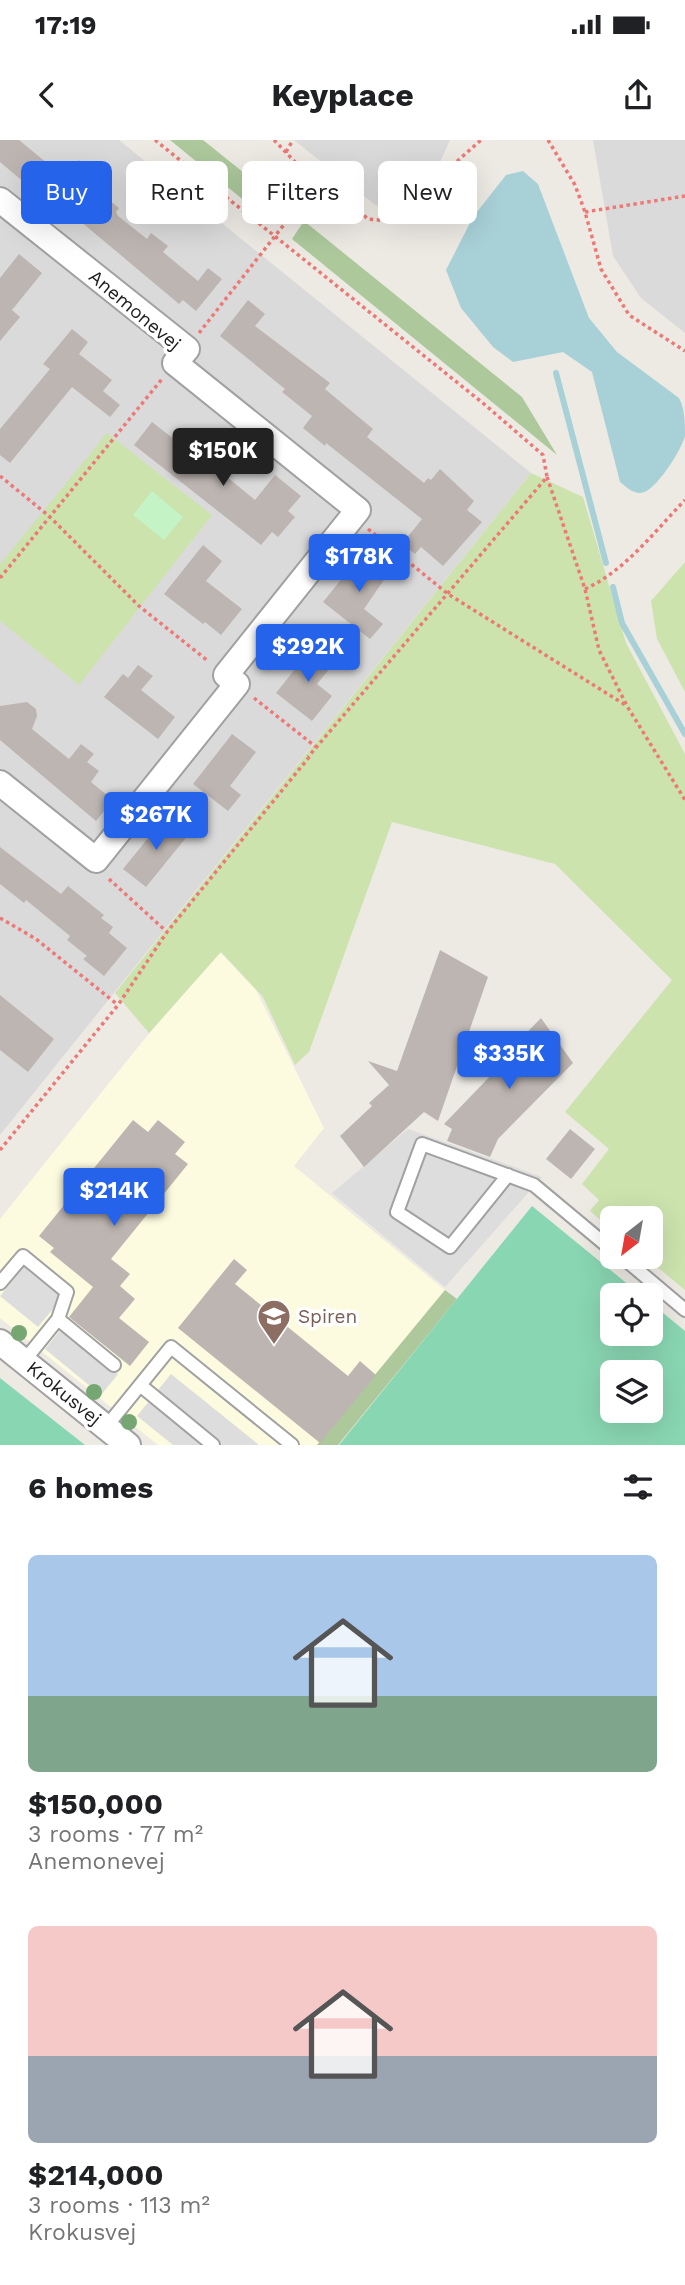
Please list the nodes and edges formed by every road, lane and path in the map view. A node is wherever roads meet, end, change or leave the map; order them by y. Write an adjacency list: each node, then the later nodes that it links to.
1 (155, 140): 13 (path)
2 (275, 140): 6 (path)
3 (293, 140): 6 (path)
4 (481, 140): 11 (path)
5 (548, 140): 10 (path)
6 (286, 152): 7 (path)
7 (295, 161)
8 (685, 196): 10 (path)
9 (0, 200): 15 (street, Anemonevej)
10 (585, 212): 14 (path)
11 (364, 215)
12 (286, 224): 13 (path)
13 (276, 238): 15 (path); 17 (path)
14 (685, 351)
15 (181, 356): 19 (path); 20 (street, Anemonevej)
16 (0, 476): 19 (path)
17 (547, 477): 22 (path); 23 (path)
18 (685, 500): 22 (path)
19 (49, 516): 21 (path); 24 (path)
20 (353, 517): 23 (path); 24 (street)
21 (0, 578)
22 (585, 589): 25 (path)
23 (448, 594): 25 (path); 26 (path)
24 (232, 680): 26 (path); 29 (street)
25 (627, 706): 28 (path)
26 (308, 757): 31 (path)
27 (0, 783): 29 (street)
28 (685, 800)
29 (96, 860): 31 (path)
30 (0, 918): 32 (path)
31 (167, 932): 32 (path)
32 (118, 1004): 33 (path)
33 (0, 1150)
34 (508, 1175): 34 (lane); 35 (lane)
35 (600, 1240)
36 (636, 1269): 38 (lane)
37 (0, 1283): 39 (lane)
38 (685, 1310)
39 (58, 1319): 41 (lane); 42 (lane)
40 (0, 1342): 41 (street, Krokusvej)
41 (24, 1361): 44 (street, Krokusvej)
42 (114, 1364)
43 (140, 1385): 44 (lane); 46 (lane); 47 (lane)
44 (106, 1427): 45 (street, Krokusvej)
45 (128, 1445)
46 (214, 1445)
47 (292, 1445)

